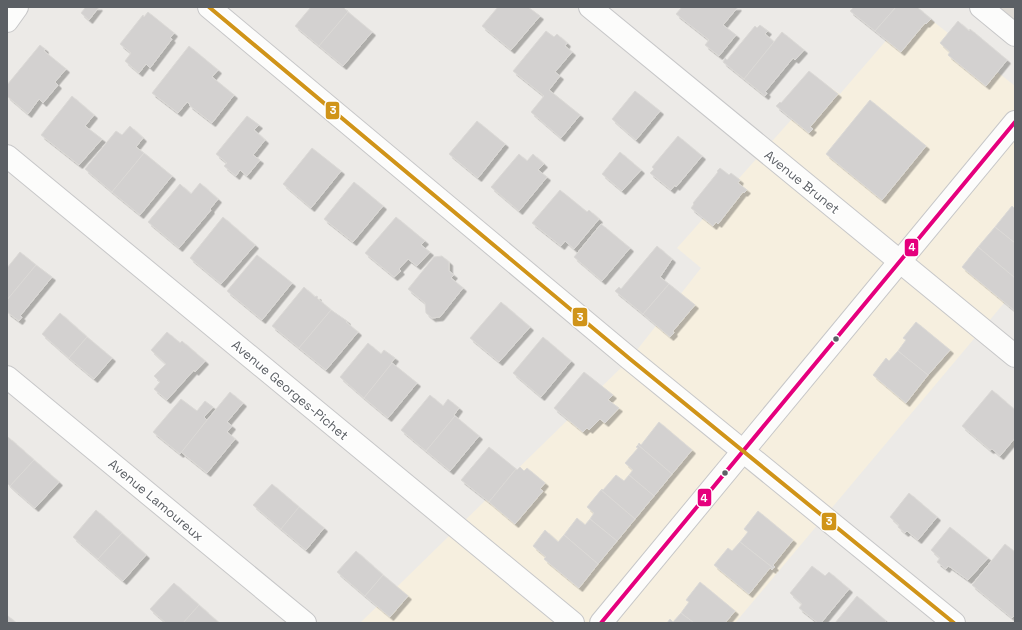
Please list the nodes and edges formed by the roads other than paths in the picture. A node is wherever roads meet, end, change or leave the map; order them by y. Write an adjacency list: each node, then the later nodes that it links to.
1 (18, 7): 5 (street)
2 (209, 7): 12 (street)
3 (590, 7): 9 (street, Avenue Brunet)
4 (982, 7): 6 (street)
5 (7, 21)
6 (1015, 35)
7 (1015, 122): 9 (street)
8 (7, 156): 14 (street, Avenue Georges-Pichet)
9 (900, 261): 10 (street, Avenue Brunet); 12 (street)
10 (1015, 356)
11 (7, 377): 13 (street, Avenue Lamoureux)
12 (744, 451): 15 (street); 16 (street)
13 (305, 623)
14 (573, 623)
15 (601, 623)
16 (954, 623)

